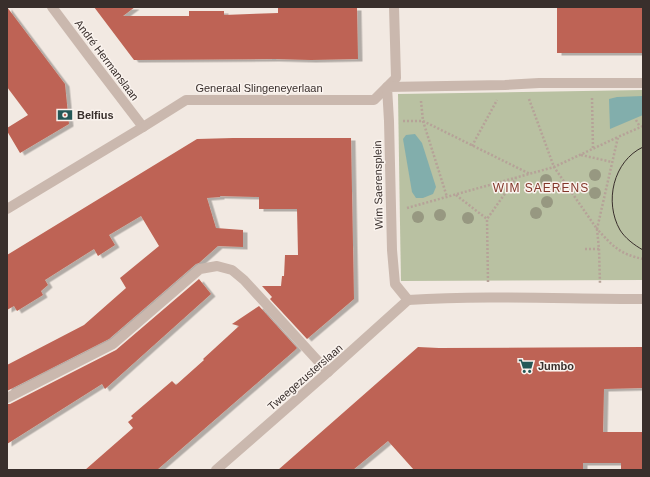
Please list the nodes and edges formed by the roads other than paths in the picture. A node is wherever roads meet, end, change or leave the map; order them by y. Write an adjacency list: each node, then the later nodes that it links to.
1 (52, 7): 5 (street, André Hermanslaan)
2 (394, 7): 4 (street)
3 (643, 83): 4 (street)
4 (387, 87): 5 (street, Generaal Slingeneyerlaan); 8 (street, Wim Saerensplein)
5 (143, 127): 6 (street, Generaal Slingeneyerlaan)
6 (7, 209)
7 (643, 299): 8 (street)
8 (408, 300): 9 (street, Tweegezusterslaan)
9 (328, 372): 10 (street); 11 (street, Tweegezusterslaan)
10 (7, 398)
11 (216, 470)

